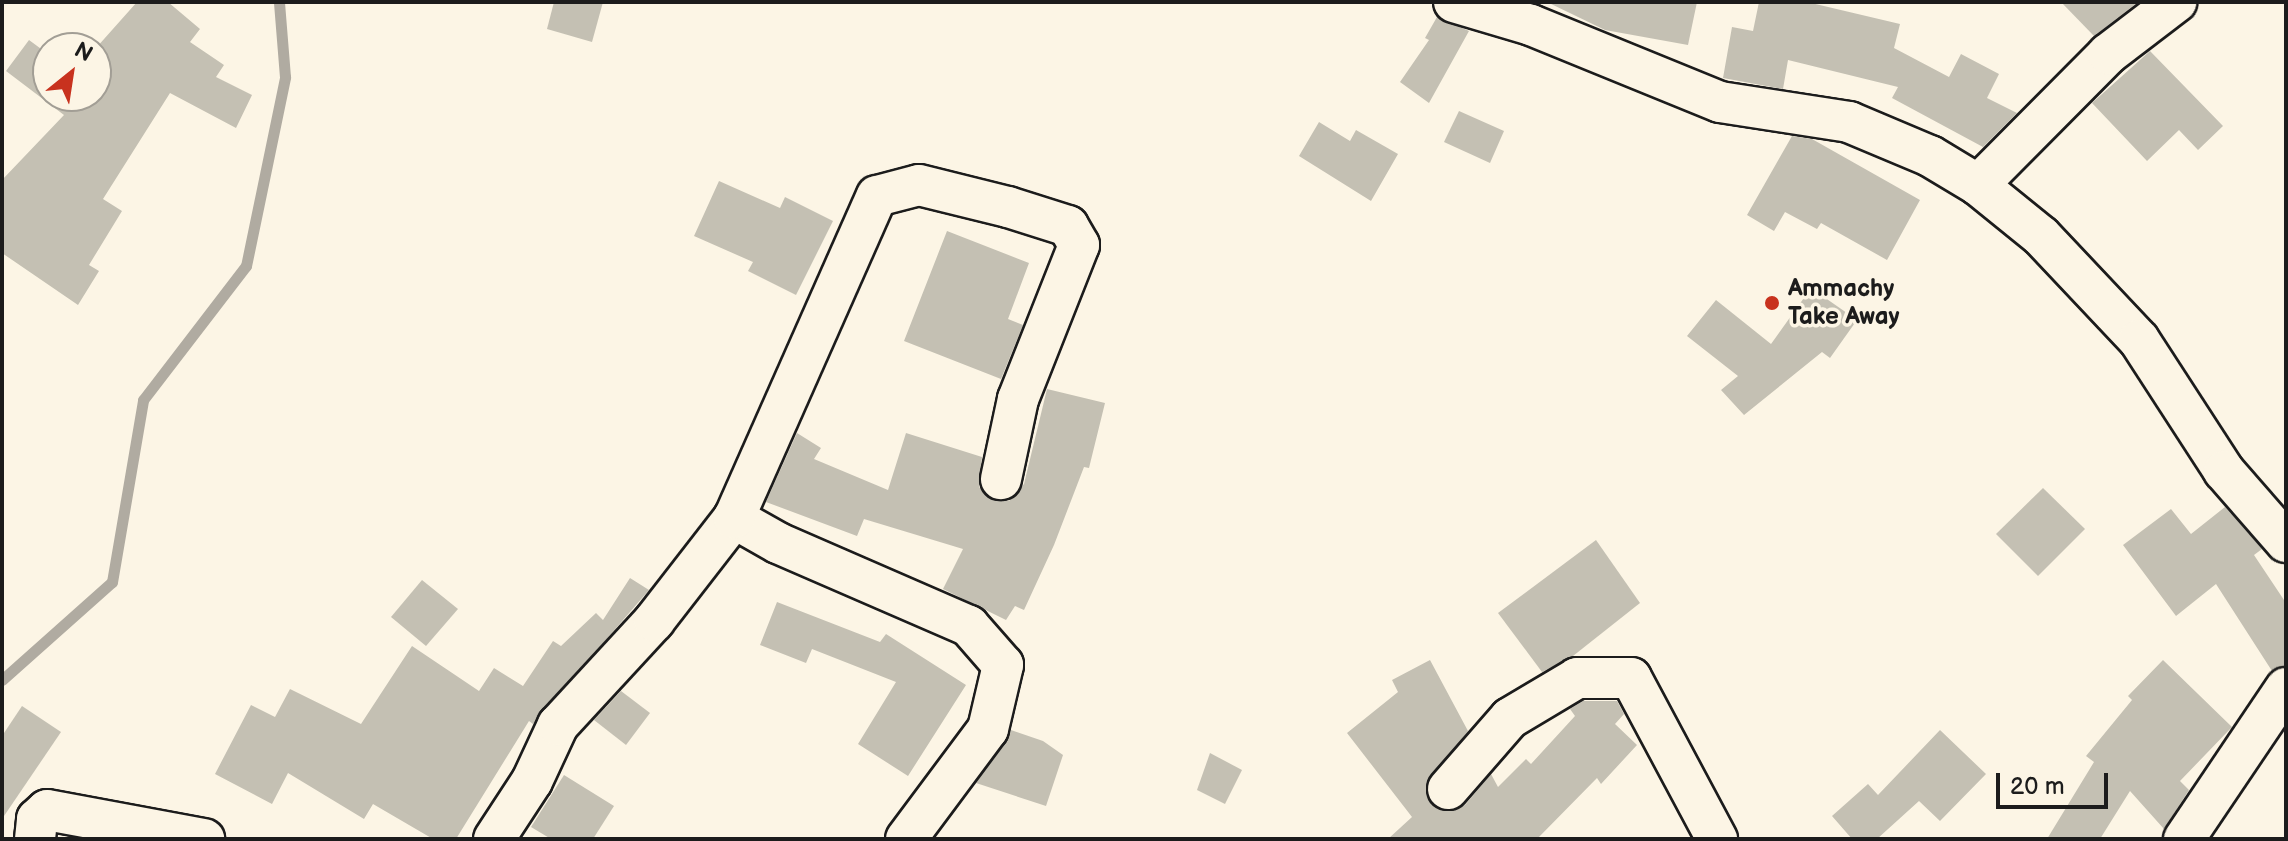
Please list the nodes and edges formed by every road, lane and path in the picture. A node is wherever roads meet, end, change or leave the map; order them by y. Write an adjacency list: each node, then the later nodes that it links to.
1 (1454, 2): 3 (street)
2 (2176, 2): 4 (street)
3 (1538, 13): 4 (street)
4 (1978, 185): 7 (street)
5 (1001, 479): 6 (street)
6 (734, 518): 12 (street); 13 (street)
7 (2286, 542)
8 (2286, 688): 15 (street)
9 (1448, 789): 14 (street)
10 (35, 839): 11 (street)
11 (204, 839)
12 (494, 839)
13 (906, 839)
14 (1717, 839)
15 (2184, 839)

